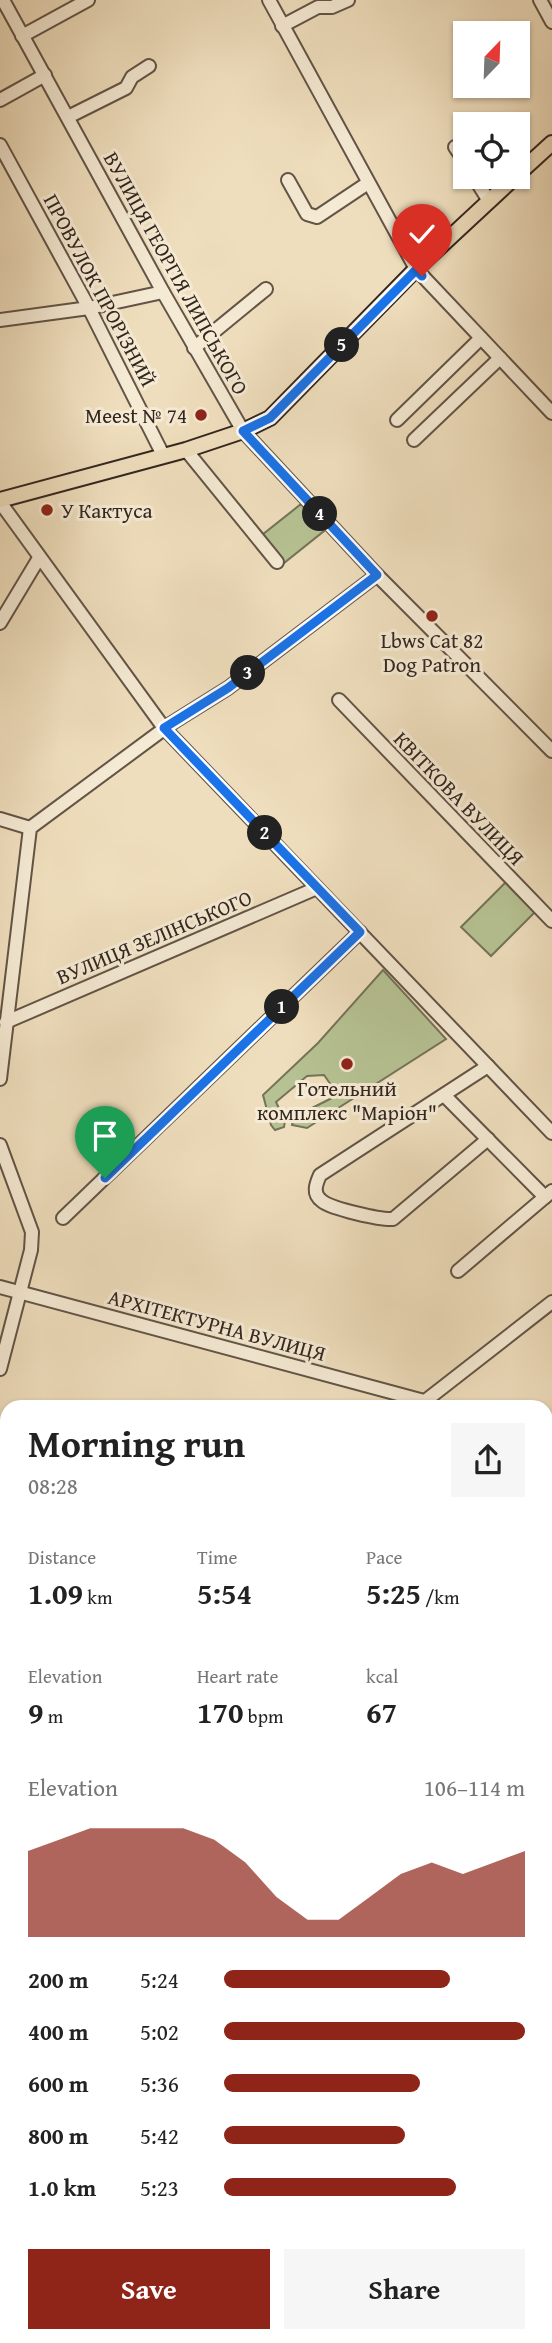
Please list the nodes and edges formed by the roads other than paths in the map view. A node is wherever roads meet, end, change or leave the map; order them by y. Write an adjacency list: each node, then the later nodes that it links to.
1 (4, 0): 8 (street, ВУЛИЦЯ ГЕОРГІЯ ЛИПСЬКОГО)
2 (88, 0): 8 (street)
3 (269, 0): 7 (street)
4 (348, 0): 7 (street)
5 (540, 0): 6 (street)
6 (552, 22)
7 (282, 26): 17 (street)
8 (22, 36): 10 (street, ВУЛИЦЯ ГЕОРГІЯ ЛИПСЬКОГО)
9 (149, 66): 12 (street)
10 (45, 75): 11 (street); 12 (street, ВУЛИЦЯ ГЕОРГІЯ ЛИПСЬКОГО)
11 (0, 100)
12 (68, 117): 23 (street, ВУЛИЦЯ ГЕОРГІЯ ЛИПСЬКОГО)
13 (552, 143): 15 (main road)
14 (0, 145): 24 (street, ПРОВУЛОК ПРОРІЗНИЙ)
15 (530, 164)
16 (288, 180): 17 (street)
17 (368, 183): 21 (street)
18 (482, 189): 20 (street)
19 (502, 189): 20 (main road)
20 (489, 201): 21 (main road)
21 (416, 270): 26 (street); 31 (main road)
22 (266, 289): 27 (street)
23 (163, 292): 24 (street); 27 (street, ВУЛИЦЯ ГЕОРГІЯ ЛИПСЬКОГО)
24 (89, 308): 25 (street); 34 (street, ПРОВУЛОК ПРОРІЗНИЙ)
25 (0, 320)
26 (481, 338): 28 (street); 30 (street)
27 (194, 348): 31 (street, ВУЛИЦЯ ГЕОРГІЯ ЛИПСЬКОГО)
28 (500, 358): 29 (street); 32 (street)
29 (552, 413)
30 (397, 420)
31 (243, 431): 33 (main road); 38 (street, ВУЛИЦЯ ГЕОРГІЯ ЛИПСЬКОГО)
32 (414, 440)
33 (186, 450): 34 (main road); 37 (street)
34 (163, 455): 35 (main road)
35 (0, 501): 36 (street)
36 (39, 558): 39 (street); 41 (street)
37 (277, 562)
38 (377, 575): 41 (street); 42 (street, ВУЛИЦЯ ГЕОРГІЯ ЛИПСЬКОГО)
39 (0, 623)
40 (339, 701): 46 (street, КВІТКОВА ВУЛИЦЯ)
41 (164, 728): 44 (street); 45 (street)
42 (552, 751)
43 (0, 819): 44 (street)
44 (30, 828): 48 (street)
45 (317, 888): 47 (street); 48 (street, ВУЛИЦЯ ЗЕЛІНСЬКОГО)
46 (552, 921)
47 (360, 932): 49 (street); 56 (street)
48 (6, 1022): 50 (street)
49 (488, 1066): 51 (street); 52 (street)
50 (0, 1079)
51 (444, 1095): 53 (street); 53 (street)
52 (552, 1133)
53 (488, 1139): 55 (street)
54 (0, 1145): 59 (street)
55 (549, 1194): 57 (street)
56 (64, 1218)
57 (458, 1271)
58 (0, 1287): 59 (street, АРХІТЕКТУРНА ВУЛИЦЯ)
59 (20, 1293): 61 (street); 62 (street, АРХІТЕКТУРНА ВУЛИЦЯ)
60 (552, 1302): 63 (street)
61 (0, 1369)
62 (407, 1400)
63 (426, 1400)

